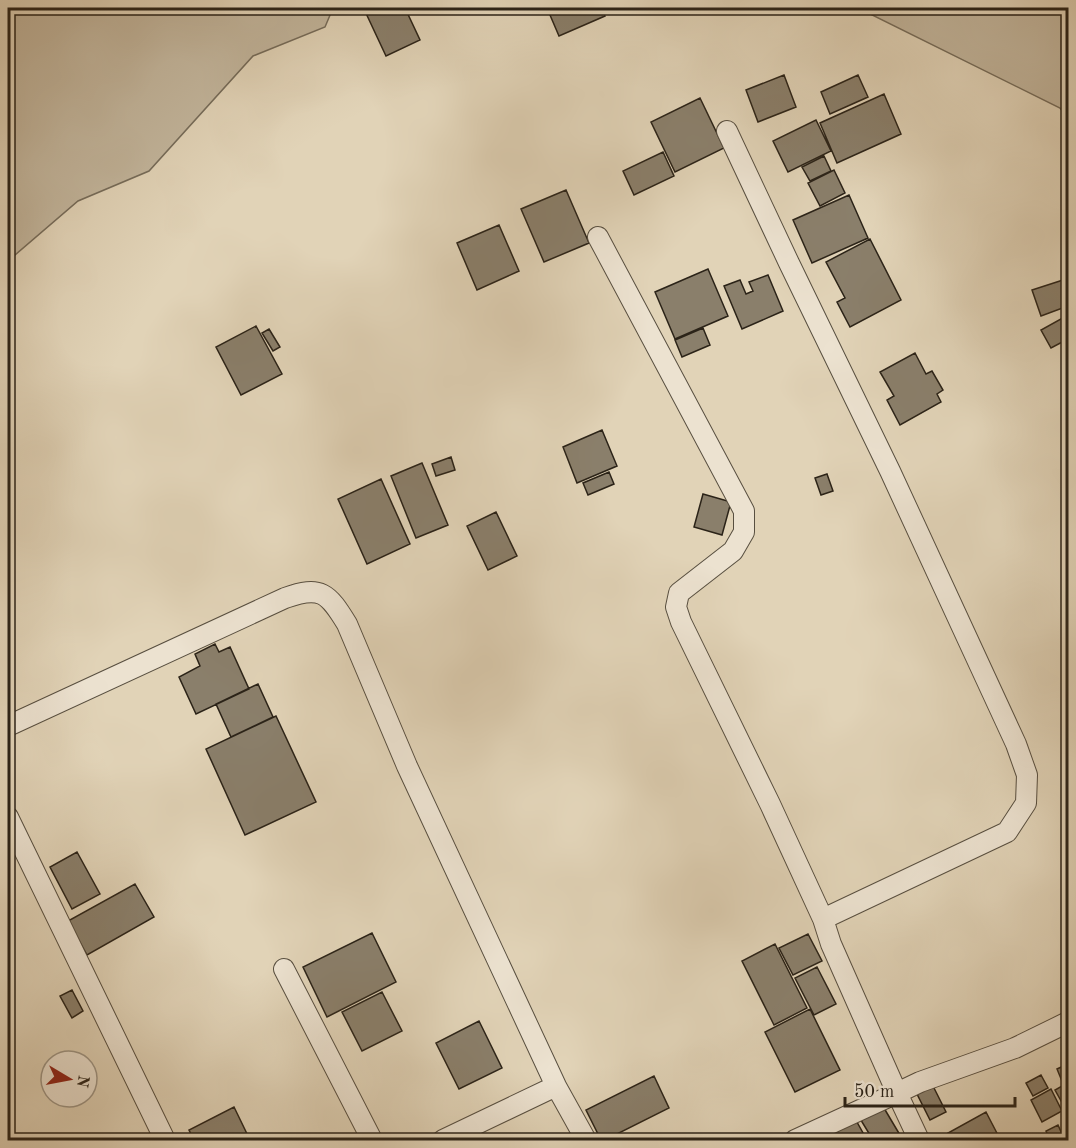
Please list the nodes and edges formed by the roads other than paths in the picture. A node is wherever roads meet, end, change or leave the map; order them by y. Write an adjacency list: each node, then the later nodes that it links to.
1 (727, 131): 5 (street)
2 (598, 237): 5 (street)
3 (8, 726): 8 (street)
4 (8, 817): 10 (street)
5 (823, 919): 9 (street)
6 (284, 969): 11 (street)
7 (1068, 1022): 9 (street)
8 (556, 1086): 12 (street); 13 (street)
9 (897, 1093): 14 (street); 15 (street)
10 (165, 1140)
11 (372, 1140)
12 (443, 1140)
13 (586, 1140)
14 (795, 1140)
15 (919, 1140)

